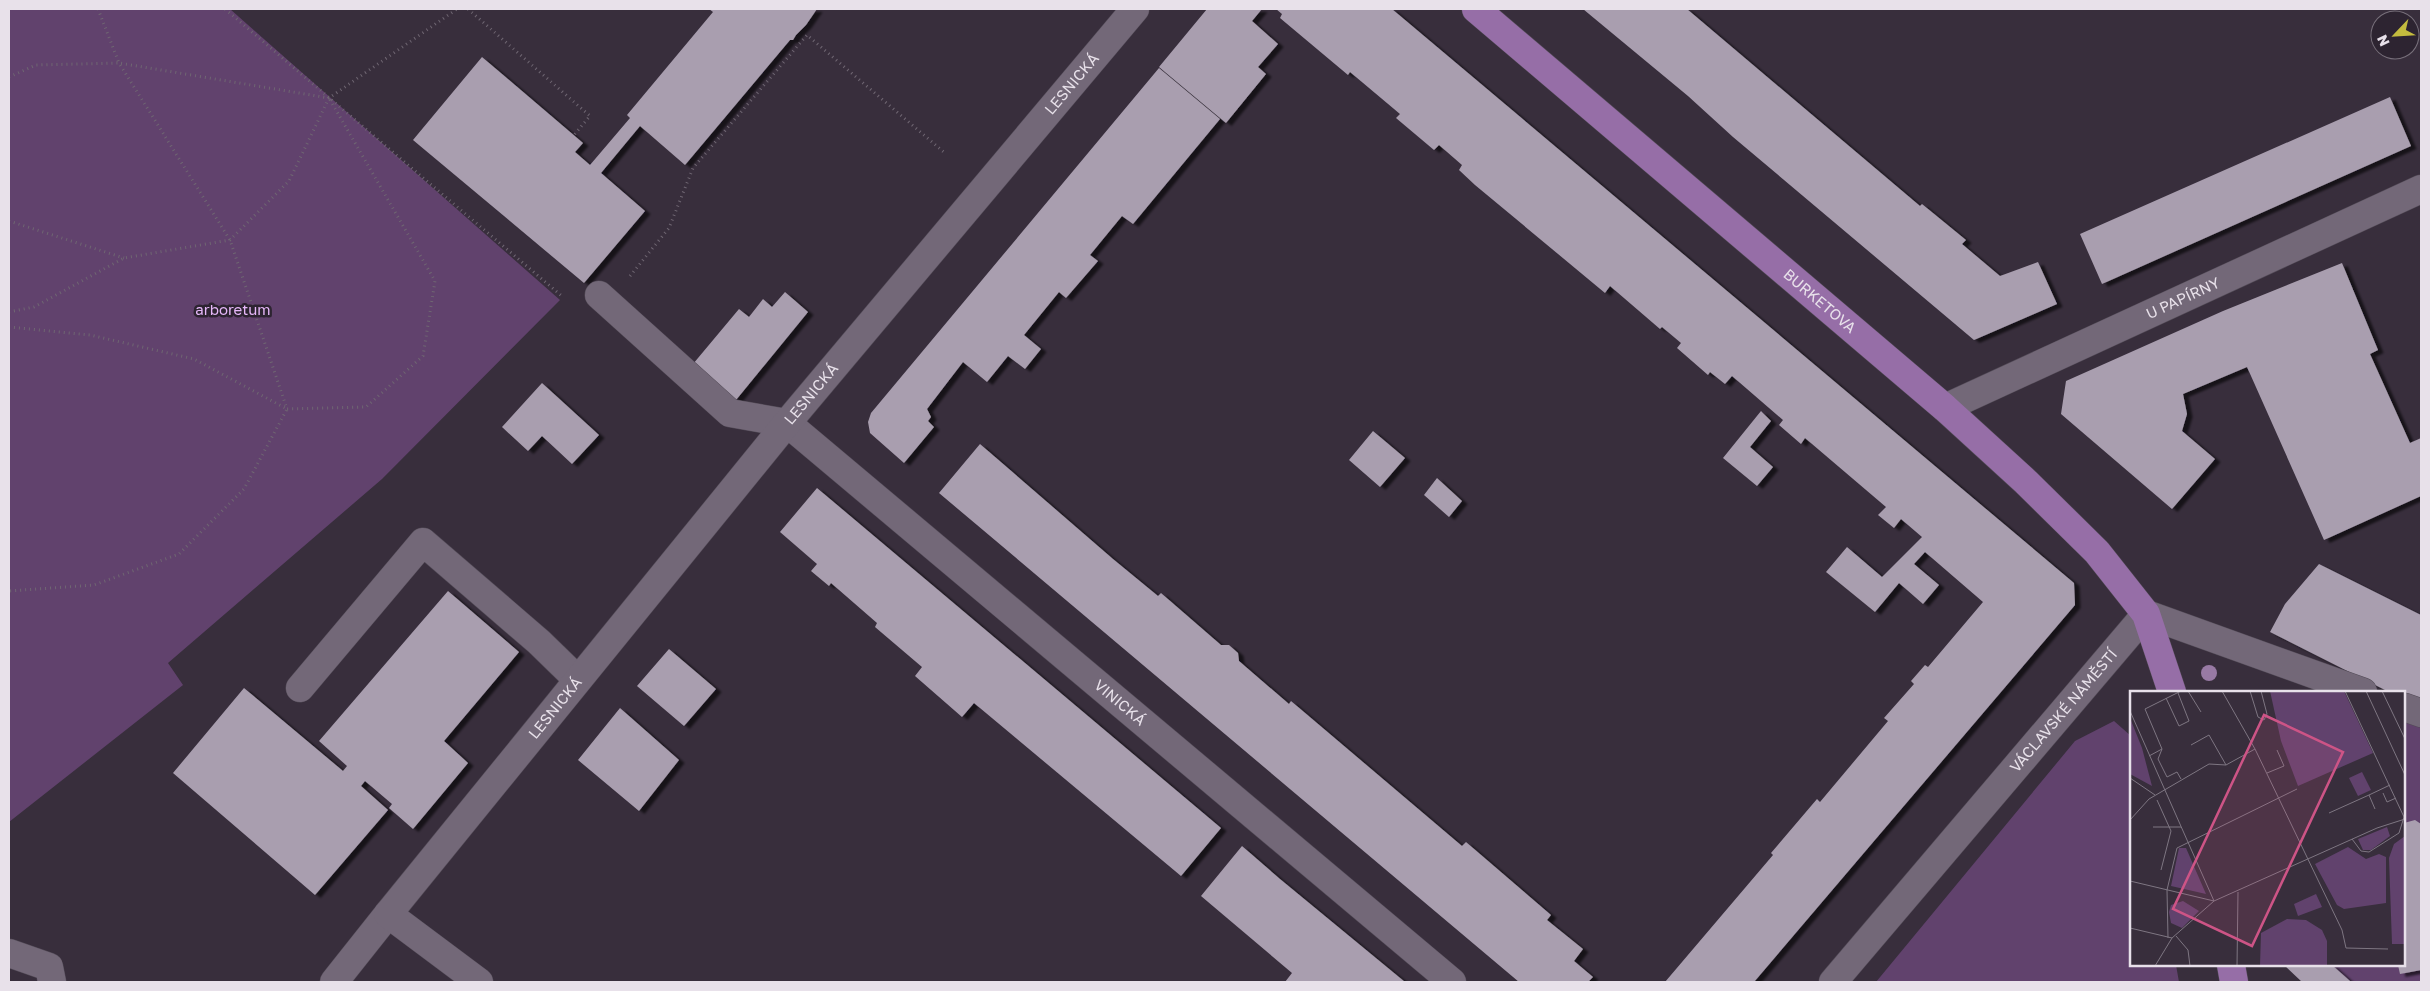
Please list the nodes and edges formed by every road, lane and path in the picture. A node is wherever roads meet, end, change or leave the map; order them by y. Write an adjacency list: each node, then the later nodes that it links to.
1 (98, 9): 7 (path)
2 (225, 9): 9 (path)
3 (457, 9): 9 (path)
4 (468, 9): 10 (path)
5 (1135, 9): 22 (street, LESNICKÁ)
6 (1476, 9): 20 (main road, BURKETOVA)
7 (119, 63): 8 (path); 9 (path); 14 (path)
8 (9, 77)
9 (329, 98): 14 (path); 16 (path); 21 (path)
10 (574, 135)
11 (946, 154): 17 (path)
12 (2421, 189): 20 (street, U PAPÍRNY)
13 (9, 221): 15 (path)
14 (230, 240): 15 (path); 21 (path)
15 (124, 258): 18 (path)
16 (564, 298)
17 (603, 299): 22 (street)
18 (9, 312)
19 (9, 327): 21 (path)
20 (1944, 408): 24 (main road, BURKETOVA)
21 (287, 409): 23 (path)
22 (787, 423): 25 (street, LESNICKÁ); 37 (street, VINICKÁ)
23 (9, 591)
24 (2146, 614): 27 (main road, BURKETOVA); 28 (street); 38 (street, VÁCLAVSKÉ NÁMĚSTÍ)
25 (578, 679): 26 (street); 31 (street, LESNICKÁ)
26 (300, 688)
27 (2172, 691)
28 (2360, 691)
29 (2405, 707): 30 (street)
30 (2421, 713)
31 (388, 914): 35 (street, LESNICKÁ); 36 (street)
32 (9, 953): 34 (street)
33 (2230, 966): 39 (main road)
34 (52, 982)
35 (334, 982)
36 (479, 982)
37 (1452, 982)
38 (1833, 982)
39 (2234, 982)

